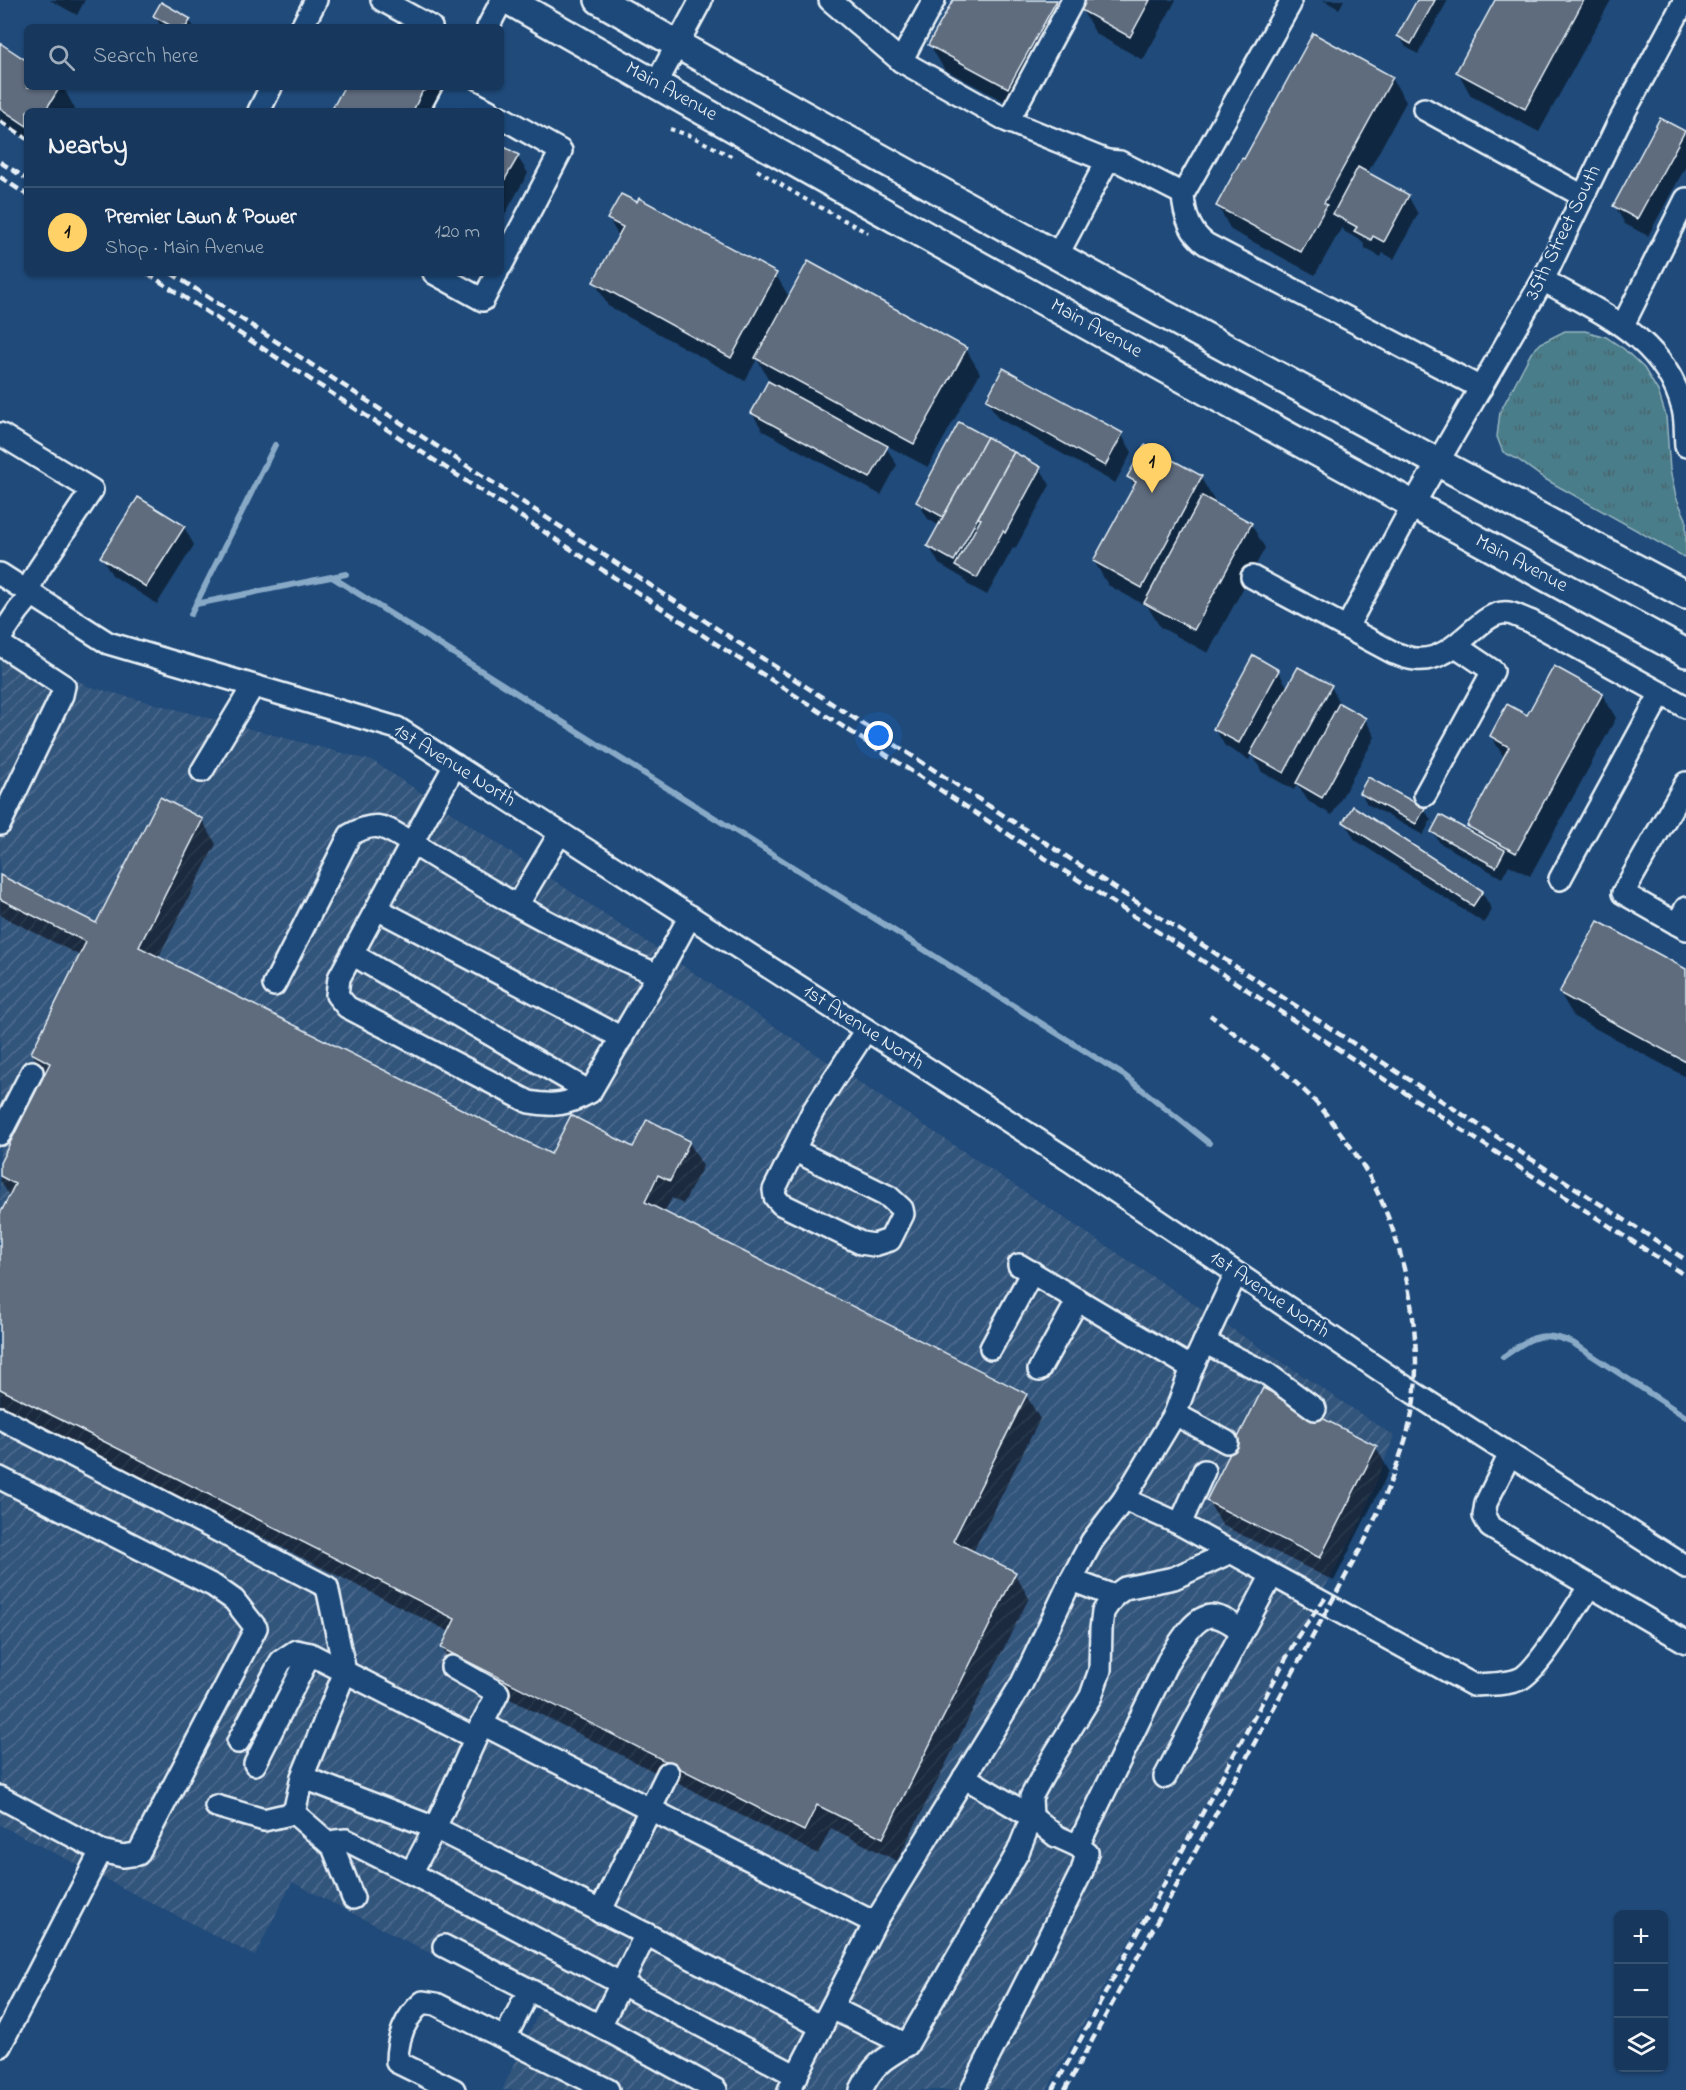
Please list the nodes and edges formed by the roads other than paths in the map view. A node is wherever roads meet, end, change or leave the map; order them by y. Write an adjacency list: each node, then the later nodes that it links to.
1 (316, 0): 12 (street)
2 (382, 0): 13 (street)
3 (502, 0): 14 (street)
4 (508, 0): 17 (main road, Main Avenue)
5 (599, 0): 15 (main road)
6 (701, 0): 15 (street)
7 (830, 0): 16 (street)
8 (934, 0): 16 (street)
9 (1073, 0): 26 (street)
10 (1685, 0): 29 (street, 35th Street South)
11 (1290, 4): 28 (street)
12 (304, 24)
13 (426, 24)
14 (490, 24)
15 (677, 45): 17 (street); 31 (main road)
16 (901, 61): 26 (street)
17 (656, 84): 42 (main road, Main Avenue)
18 (270, 90): 21 (street)
19 (455, 90): 22 (street)
20 (458, 90): 23 (street)
21 (260, 108)
22 (446, 108)
23 (484, 108)
24 (1424, 110): 29 (street)
25 (504, 119): 32 (street)
26 (1008, 121): 27 (street)
27 (1107, 161): 28 (street); 31 (street)
28 (1183, 194): 37 (street)
29 (1583, 196): 35 (street, 35th Street South)
30 (1686, 199): 36 (street)
31 (1057, 256): 41 (main road)
32 (504, 260)
33 (439, 276): 34 (street)
34 (495, 276)
35 (1543, 280): 36 (street); 37 (street, 35th Street South)
36 (1623, 326): 38 (street)
37 (1482, 388): 41 (street, 35th Street South)
38 (1685, 410): 40 (street)
39 (0, 434): 45 (street)
40 (1686, 446)
41 (1438, 463): 42 (street, 35th Street South); 46 (main road)
42 (1413, 505): 47 (street, 35th Street South); 51 (main road, Main Avenue)
43 (0, 574): 45 (street, 1st Avenue North)
44 (1252, 577): 47 (street)
45 (29, 593): 48 (street); 52 (street, 1st Avenue North)
46 (1686, 595)
47 (1347, 627): 50 (street)
48 (0, 638)
49 (0, 644): 59 (street)
50 (1456, 646): 53 (street); 58 (street)
51 (1686, 652)
52 (253, 686): 55 (street, 1st Avenue North); 56 (street)
53 (1660, 693): 54 (street); 62 (street)
54 (1686, 707)
55 (455, 765): 60 (street, 1st Avenue North); 61 (street)
56 (202, 771)
57 (1686, 783): 66 (street)
58 (1425, 795)
59 (0, 824)
60 (560, 833): 63 (street); 65 (street, 1st Avenue North)
61 (412, 843): 63 (street); 64 (street); 69 (street)
62 (1560, 879)
63 (518, 904): 68 (street)
64 (376, 909): 67 (street); 71 (street)
65 (690, 916): 68 (street); 70 (street, 1st Avenue North)
66 (1683, 920)
67 (352, 954): 73 (street); 73 (street)
68 (658, 975): 71 (street)
69 (274, 985)
70 (866, 1030): 75 (street); 76 (street, 1st Avenue North)
71 (622, 1038): 73 (street)
72 (32, 1072): 74 (street)
73 (591, 1092)
74 (0, 1134)
75 (794, 1150): 75 (street)
76 (1236, 1274): 78 (street); 86 (street, 1st Avenue North)
77 (1078, 1300): 79 (street); 80 (street); 81 (street)
78 (1204, 1342): 80 (street); 82 (street)
79 (991, 1348)
80 (1192, 1368): 83 (street)
81 (1039, 1370)
82 (1315, 1409)
83 (1174, 1414): 85 (street); 89 (street)
84 (0, 1418): 101 (street)
85 (1227, 1442)
86 (1510, 1454): 92 (street, 1st Avenue North); 95 (street)
87 (1204, 1471): 90 (street)
88 (0, 1478): 117 (street)
89 (1124, 1498): 90 (street); 94 (street)
90 (1180, 1524): 91 (street)
91 (1231, 1552): 93 (street); 96 (street)
92 (1686, 1567)
93 (1272, 1575): 95 (street); 97 (street)
94 (1071, 1580): 96 (street); 107 (street)
95 (1590, 1586): 98 (street)
96 (1114, 1596): 113 (street)
97 (1242, 1630): 108 (street); 115 (street)
98 (1686, 1642)
99 (310, 1654): 101 (street); 103 (street); 104 (street)
100 (452, 1667): 102 (street)
101 (345, 1672): 102 (street); 106 (street)
102 (478, 1731): 111 (street); 114 (street)
103 (238, 1742)
104 (255, 1764)
105 (668, 1773): 111 (street)
106 (302, 1777): 112 (street); 114 (street)
107 (964, 1777): 113 (street); 121 (street)
108 (1165, 1777)
109 (0, 1797): 117 (street)
110 (216, 1806): 112 (street)
111 (650, 1810): 120 (street); 121 (street)
112 (294, 1813): 116 (street)
113 (1032, 1817): 115 (street); 129 (street)
114 (435, 1828): 118 (street); 120 (street)
115 (1078, 1846): 136 (street)
116 (333, 1847): 118 (street); 119 (street)
117 (101, 1851): 130 (street)
118 (411, 1873): 124 (street)
119 (353, 1898)
120 (600, 1912): 122 (street)
121 (875, 1923): 126 (street)
122 (646, 1934): 124 (street); 126 (street)
123 (444, 1946): 127 (street)
124 (621, 1982): 127 (street); 131 (street)
125 (522, 2004): 128 (street)
126 (827, 2018): 129 (street); 131 (street)
127 (600, 2026): 134 (street)
128 (505, 2038): 132 (street); 133 (street)
129 (907, 2045): 135 (street)
130 (0, 2046)
131 (793, 2083)
132 (454, 2090)
133 (608, 2090)
134 (716, 2090)
135 (861, 2090)
136 (972, 2090)

